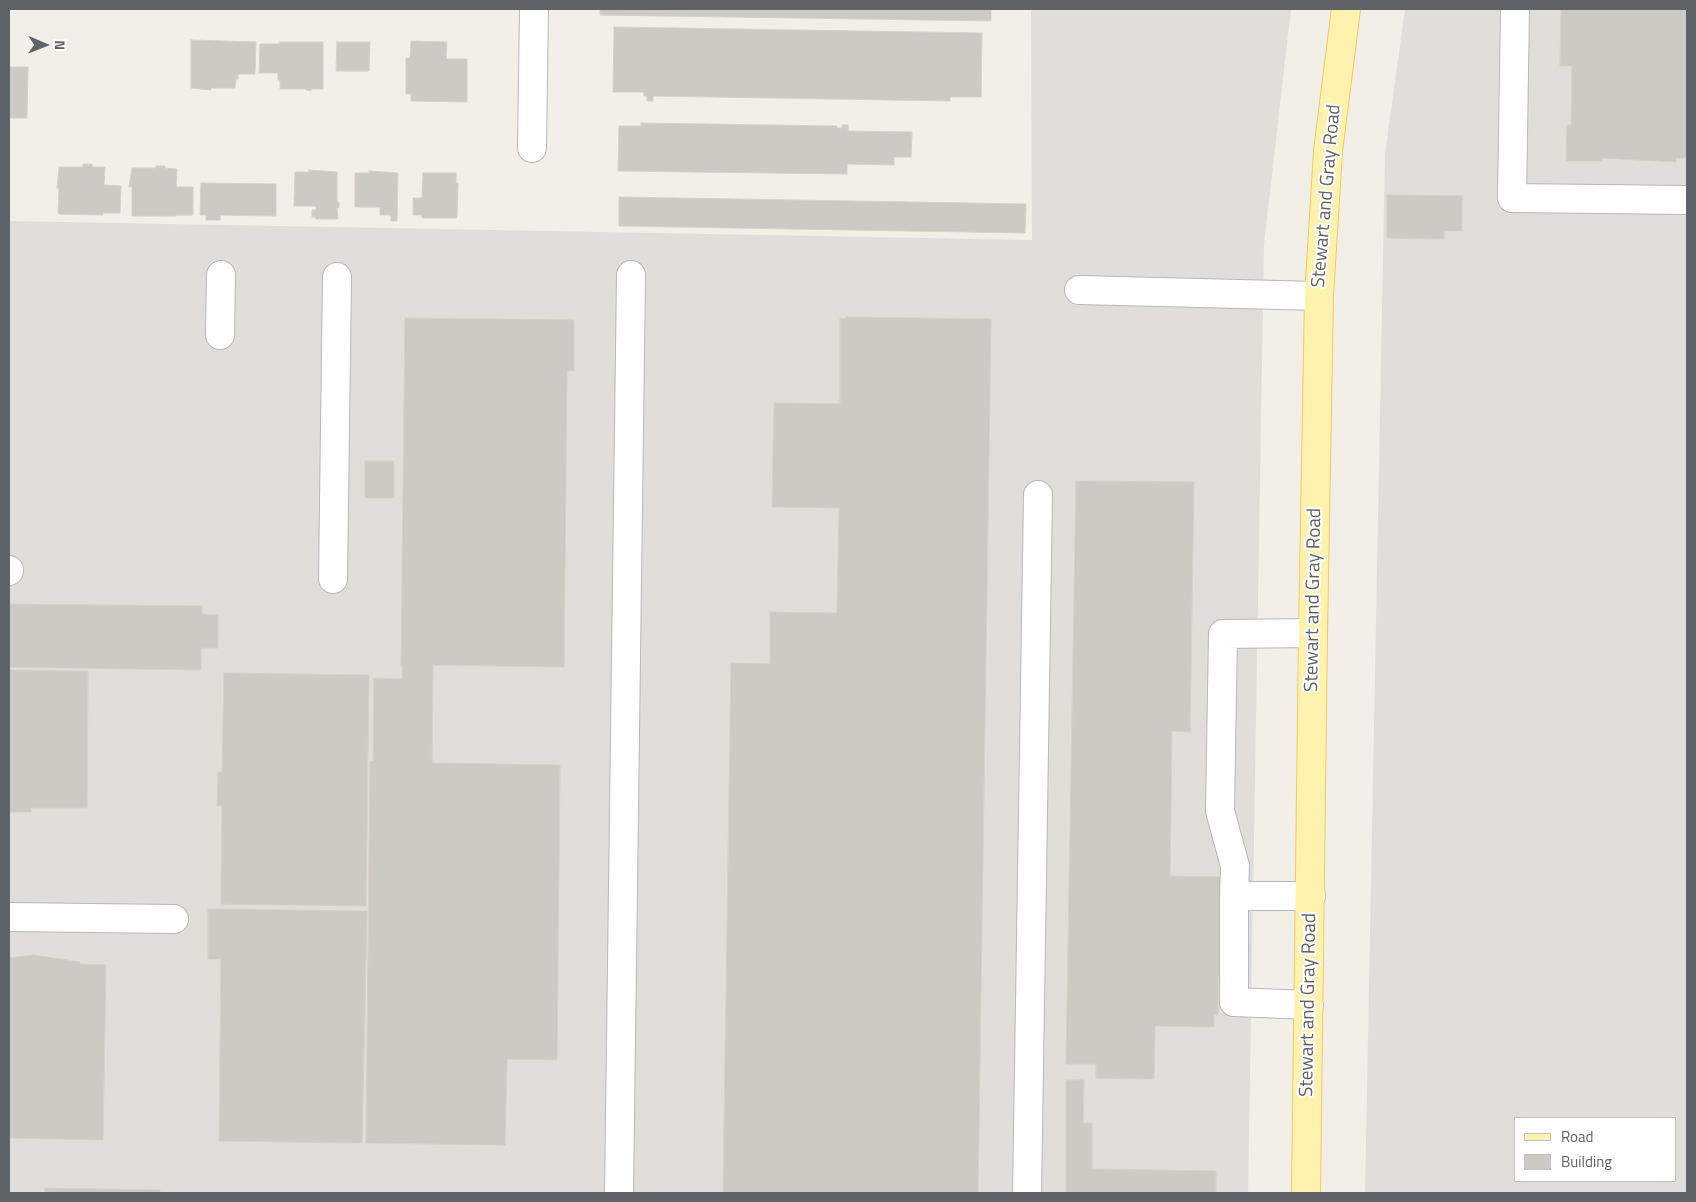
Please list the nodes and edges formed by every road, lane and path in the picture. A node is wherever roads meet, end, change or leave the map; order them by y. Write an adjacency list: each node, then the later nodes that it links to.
1 (534, 9): 4 (street)
2 (1346, 9): 10 (main road, Stewart and Gray Road)
3 (1515, 9): 5 (street)
4 (532, 148)
5 (1687, 200)
6 (221, 275): 11 (street)
7 (630, 275): 20 (street)
8 (337, 277): 13 (street)
9 (1079, 290): 10 (street)
10 (1319, 296): 14 (main road, Stewart and Gray Road)
11 (220, 335)
12 (1038, 495): 21 (street)
13 (333, 579)
14 (1313, 633): 15 (street); 16 (main road, Stewart and Gray Road)
15 (1234, 896): 16 (street); 19 (street)
16 (1311, 896): 19 (main road, Stewart and Gray Road)
17 (9, 917): 18 (street)
18 (174, 920)
19 (1309, 1005): 22 (main road, Stewart and Gray Road)
20 (619, 1193)
21 (1027, 1193)
22 (1306, 1193)

